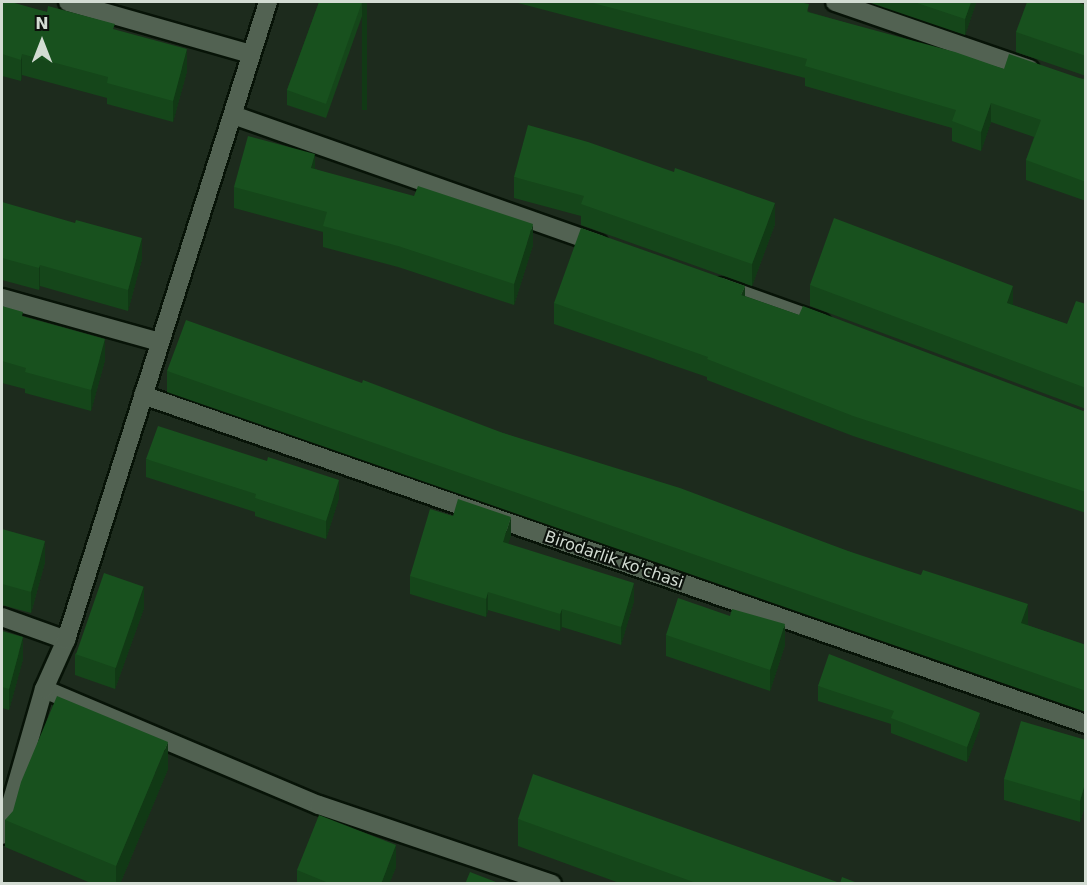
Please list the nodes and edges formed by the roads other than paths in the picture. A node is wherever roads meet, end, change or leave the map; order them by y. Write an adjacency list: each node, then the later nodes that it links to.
1 (68, 2): 4 (street)
2 (268, 2): 4 (street)
3 (835, 2): 5 (street)
4 (251, 54): 6 (street)
5 (1043, 73)
6 (233, 115): 7 (street); 11 (street)
7 (612, 249)
8 (701, 280): 10 (street)
9 (2, 298): 11 (street)
10 (834, 328)
11 (160, 342): 12 (street)
12 (143, 395): 14 (street); 16 (street, Birodarlik ko'chasi)
13 (2, 616): 14 (street)
14 (66, 640): 15 (street)
15 (44, 689): 17 (street); 18 (street)
16 (1086, 724)
17 (2, 835)
18 (552, 884)

